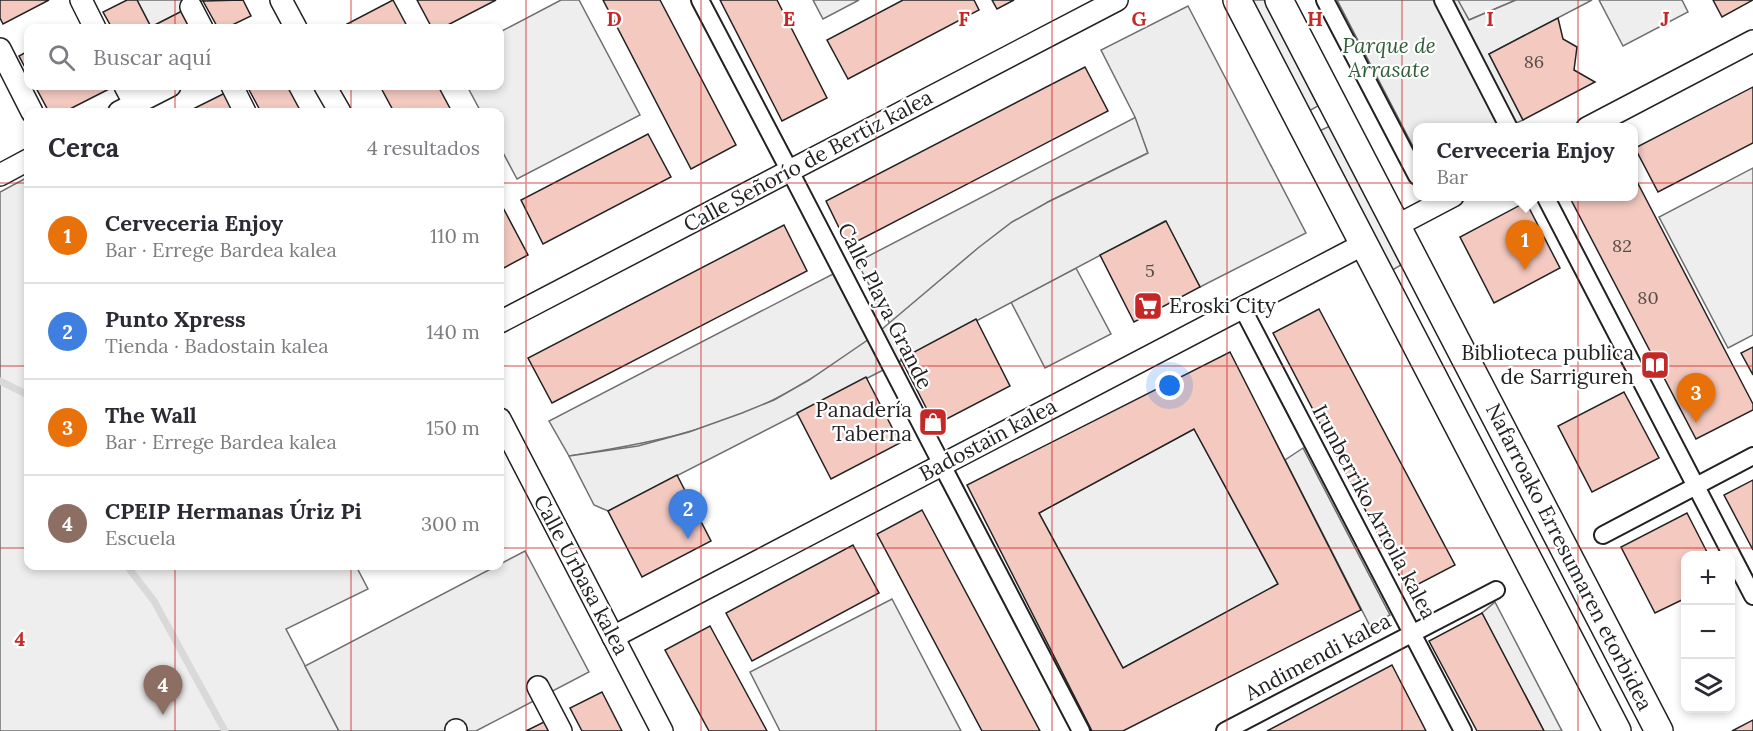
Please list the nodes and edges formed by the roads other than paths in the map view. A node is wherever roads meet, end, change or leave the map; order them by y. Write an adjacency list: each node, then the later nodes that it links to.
1 (81, 0): 9 (street)
2 (700, 0): 34 (street, Calle Playa Grande)
3 (1117, 0): 32 (street, Calle Señorío de Bertiz kalea)
4 (1237, 0): 30 (street, Nafarroako Erresumaren etorbidea)
5 (1280, 0): 29 (street, Nafarroako Erresumaren etorbidea)
6 (1325, 0): 25 (street)
7 (1443, 0): 22 (street)
8 (191, 7): 10 (street)
9 (93, 24)
10 (200, 24)
11 (1753, 41): 23 (street)
12 (0, 49): 17 (street)
13 (126, 90): 18 (street)
14 (164, 90): 19 (street)
15 (234, 90): 20 (street)
16 (328, 90): 21 (street)
17 (30, 108)
18 (130, 108)
19 (134, 108)
20 (244, 108)
21 (338, 108)
22 (1506, 123)
23 (1597, 123)
24 (24, 162): 26 (street)
25 (1413, 168)
26 (0, 176)
27 (1444, 201): 29 (street)
28 (1548, 201): 37 (street)
29 (1396, 226): 50 (street, Nafarroako Erresumaren etorbidea)
30 (1364, 244): 42 (street, Badostain kalea); 49 (street, Nafarroako Erresumaren etorbidea)
31 (1246, 315): 41 (street, Irunberriko Arroila kalea)
32 (504, 320)
33 (504, 427): 42 (street, Calle Urbasa kalea)
34 (937, 455)
35 (1753, 456): 37 (street)
36 (945, 471): 46 (street)
37 (1696, 486): 38 (street); 40 (street)
38 (1603, 535)
39 (1496, 590): 41 (street, Andimendi kalea)
40 (1753, 596)
41 (1412, 633): 47 (street, Andimendi kalea); 48 (street, Irunberriko Arroila kalea)
42 (613, 637): 45 (street, Calle Urbasa kalea)
43 (538, 687): 44 (street)
44 (561, 731)
45 (662, 731)
46 (1081, 731)
47 (1225, 731)
48 (1463, 731)
49 (1617, 731)
50 (1659, 731)

